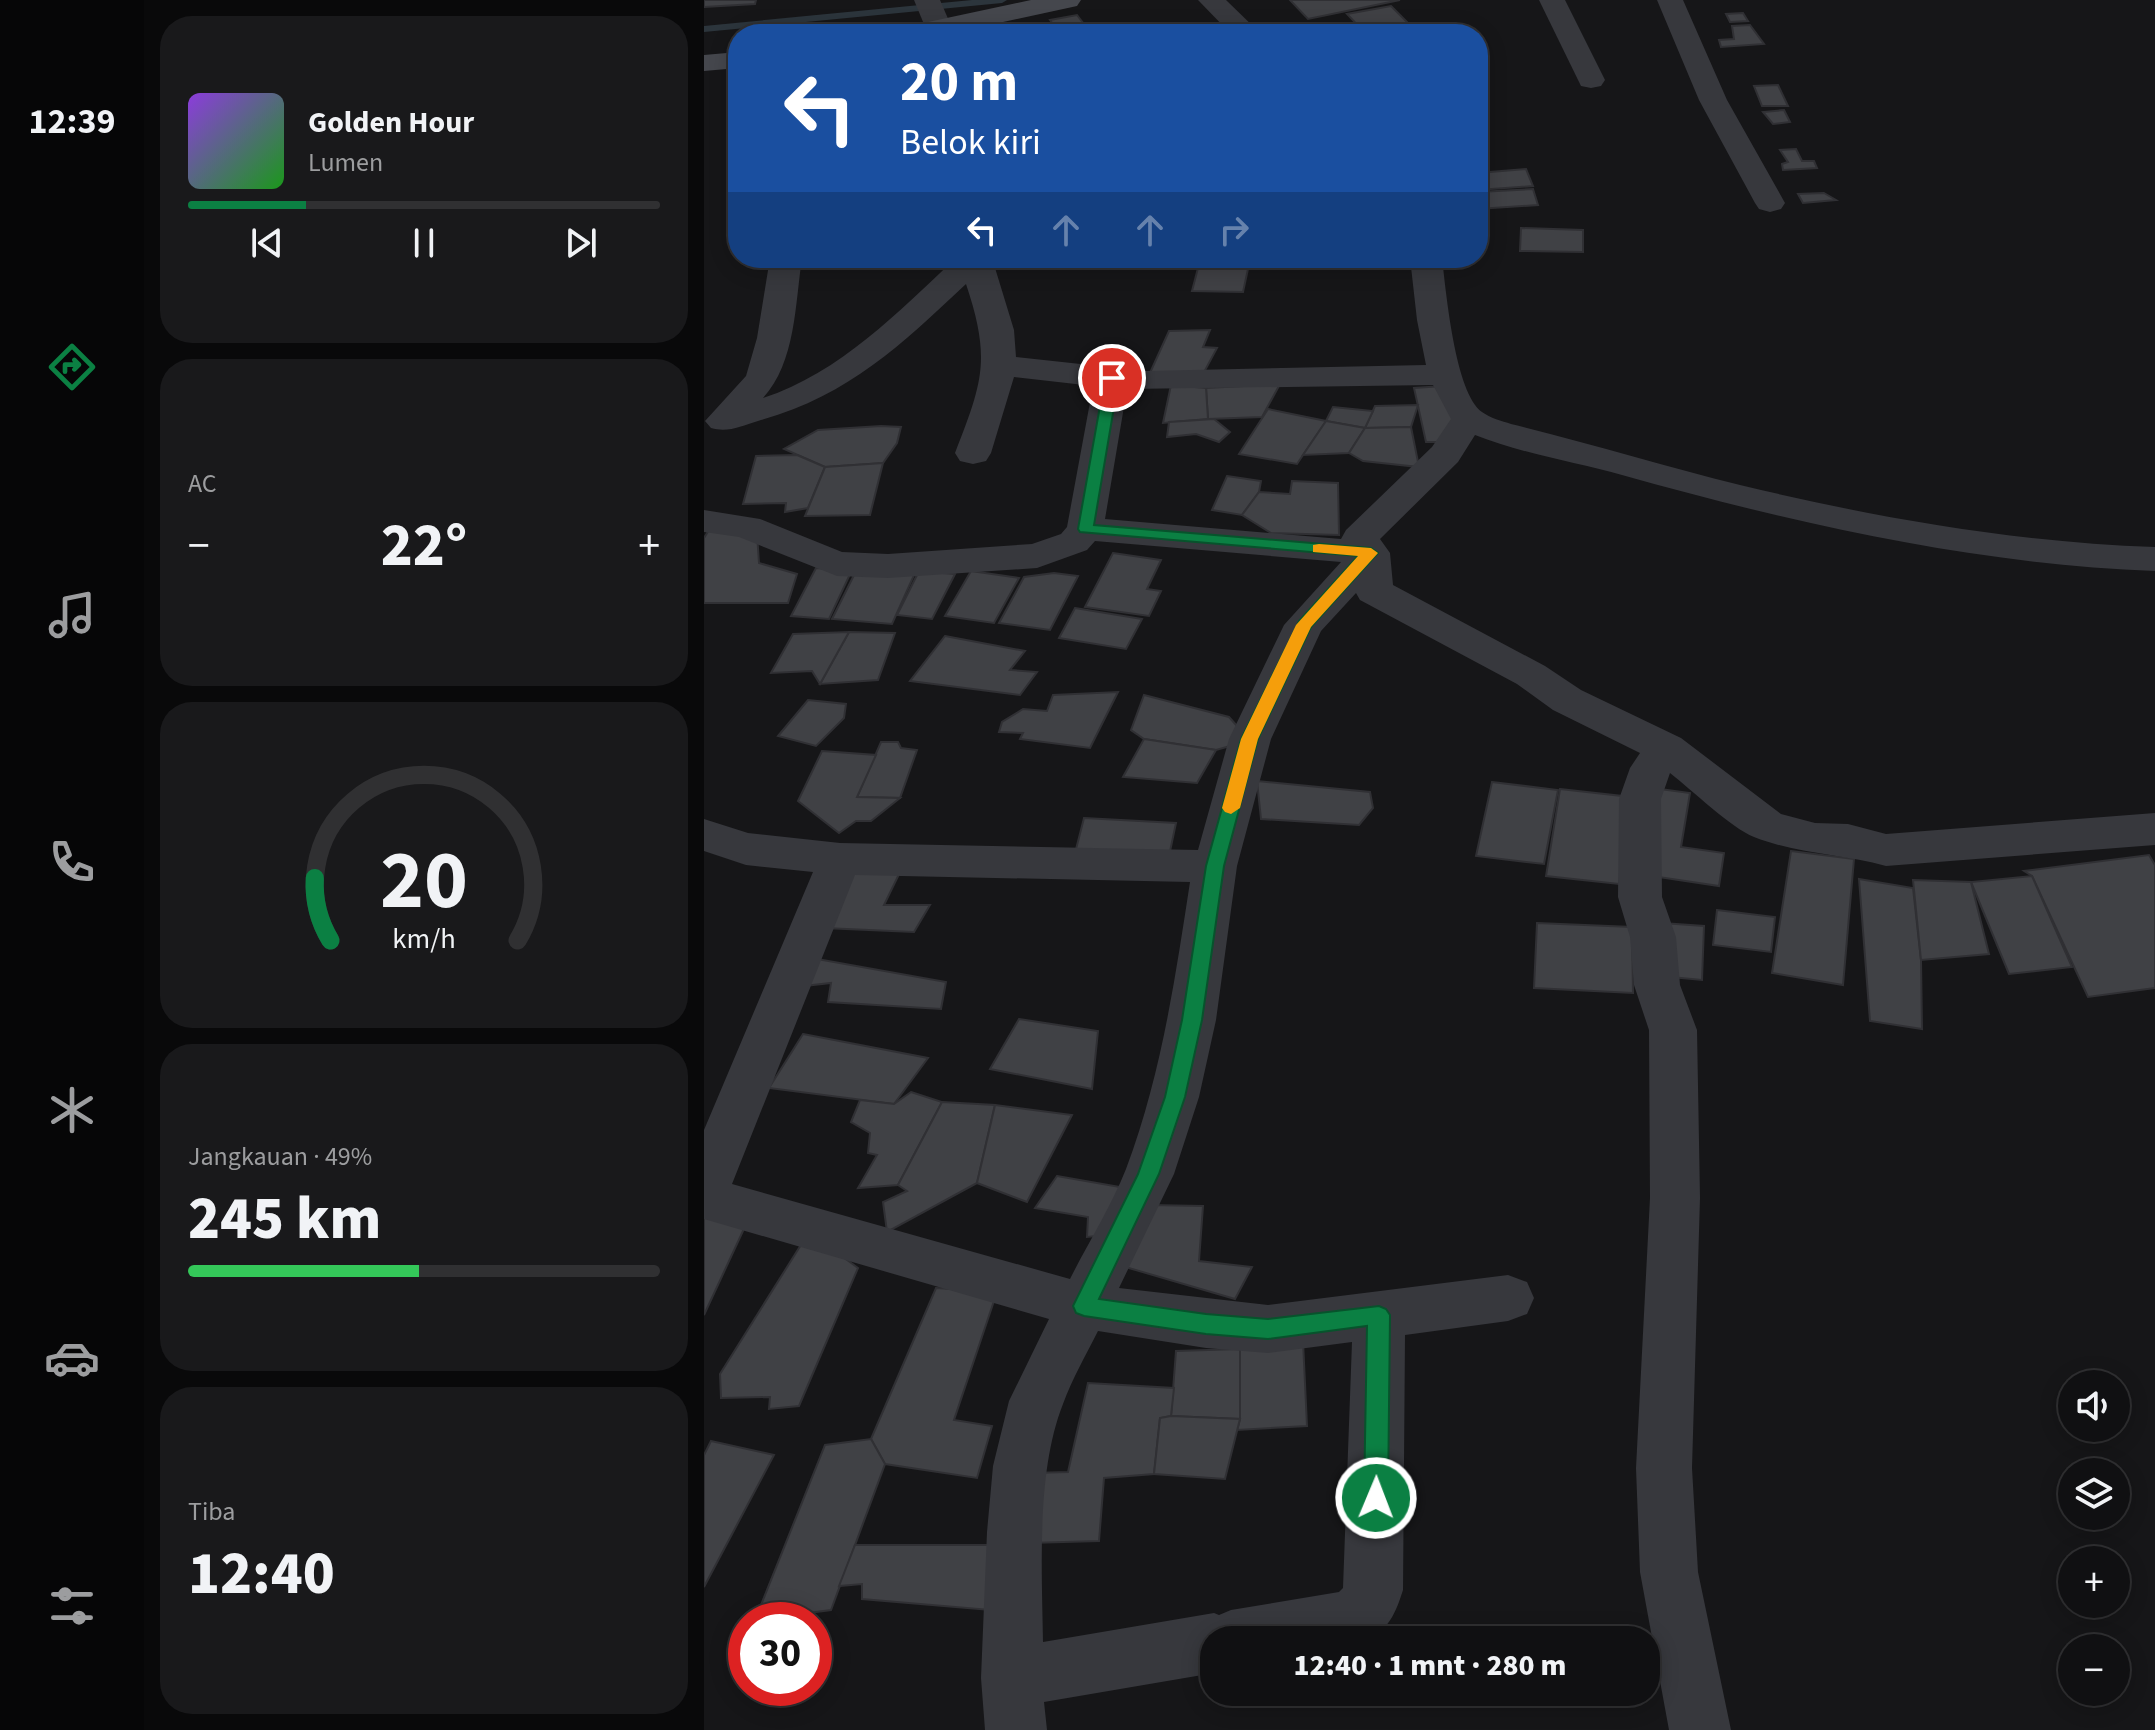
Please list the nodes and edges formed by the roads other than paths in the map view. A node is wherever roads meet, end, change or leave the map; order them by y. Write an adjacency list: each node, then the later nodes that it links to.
1 (1068, 0): 5 (main road)
2 (1211, 0): 6 (street)
3 (1552, 0): 9 (street)
4 (1670, 0): 10 (street)
5 (931, 13)
6 (1236, 24)
7 (728, 61): 8 (main road)
8 (704, 63)
9 (1591, 80)
10 (1770, 203)
11 (784, 268): 19 (street)
12 (964, 268): 19 (street)
13 (977, 268): 15 (street)
14 (1428, 268): 16 (street)
15 (999, 365): 17 (street); 20 (street)
16 (1446, 375): 17 (street); 18 (street)
17 (1112, 378): 22 (street)
18 (1468, 419): 23 (street); 24 (street)
19 (715, 426)
20 (973, 453)
21 (704, 521): 22 (street)
22 (1085, 529): 23 (street)
23 (1371, 553): 25 (street); 29 (street)
24 (2155, 559)
25 (1666, 748): 26 (street); 38 (street)
26 (2155, 829)
27 (704, 835): 28 (street)
28 (840, 859): 29 (street); 30 (street)
29 (1215, 866): 33 (street)
30 (704, 1190)
31 (704, 1198): 33 (street)
32 (1508, 1298): 34 (street)
33 (1084, 1306): 34 (street); 37 (street)
34 (1379, 1315): 35 (street)
35 (1311, 1626)
36 (1200, 1647): 37 (street)
37 (1013, 1704)
38 (1700, 1730)

